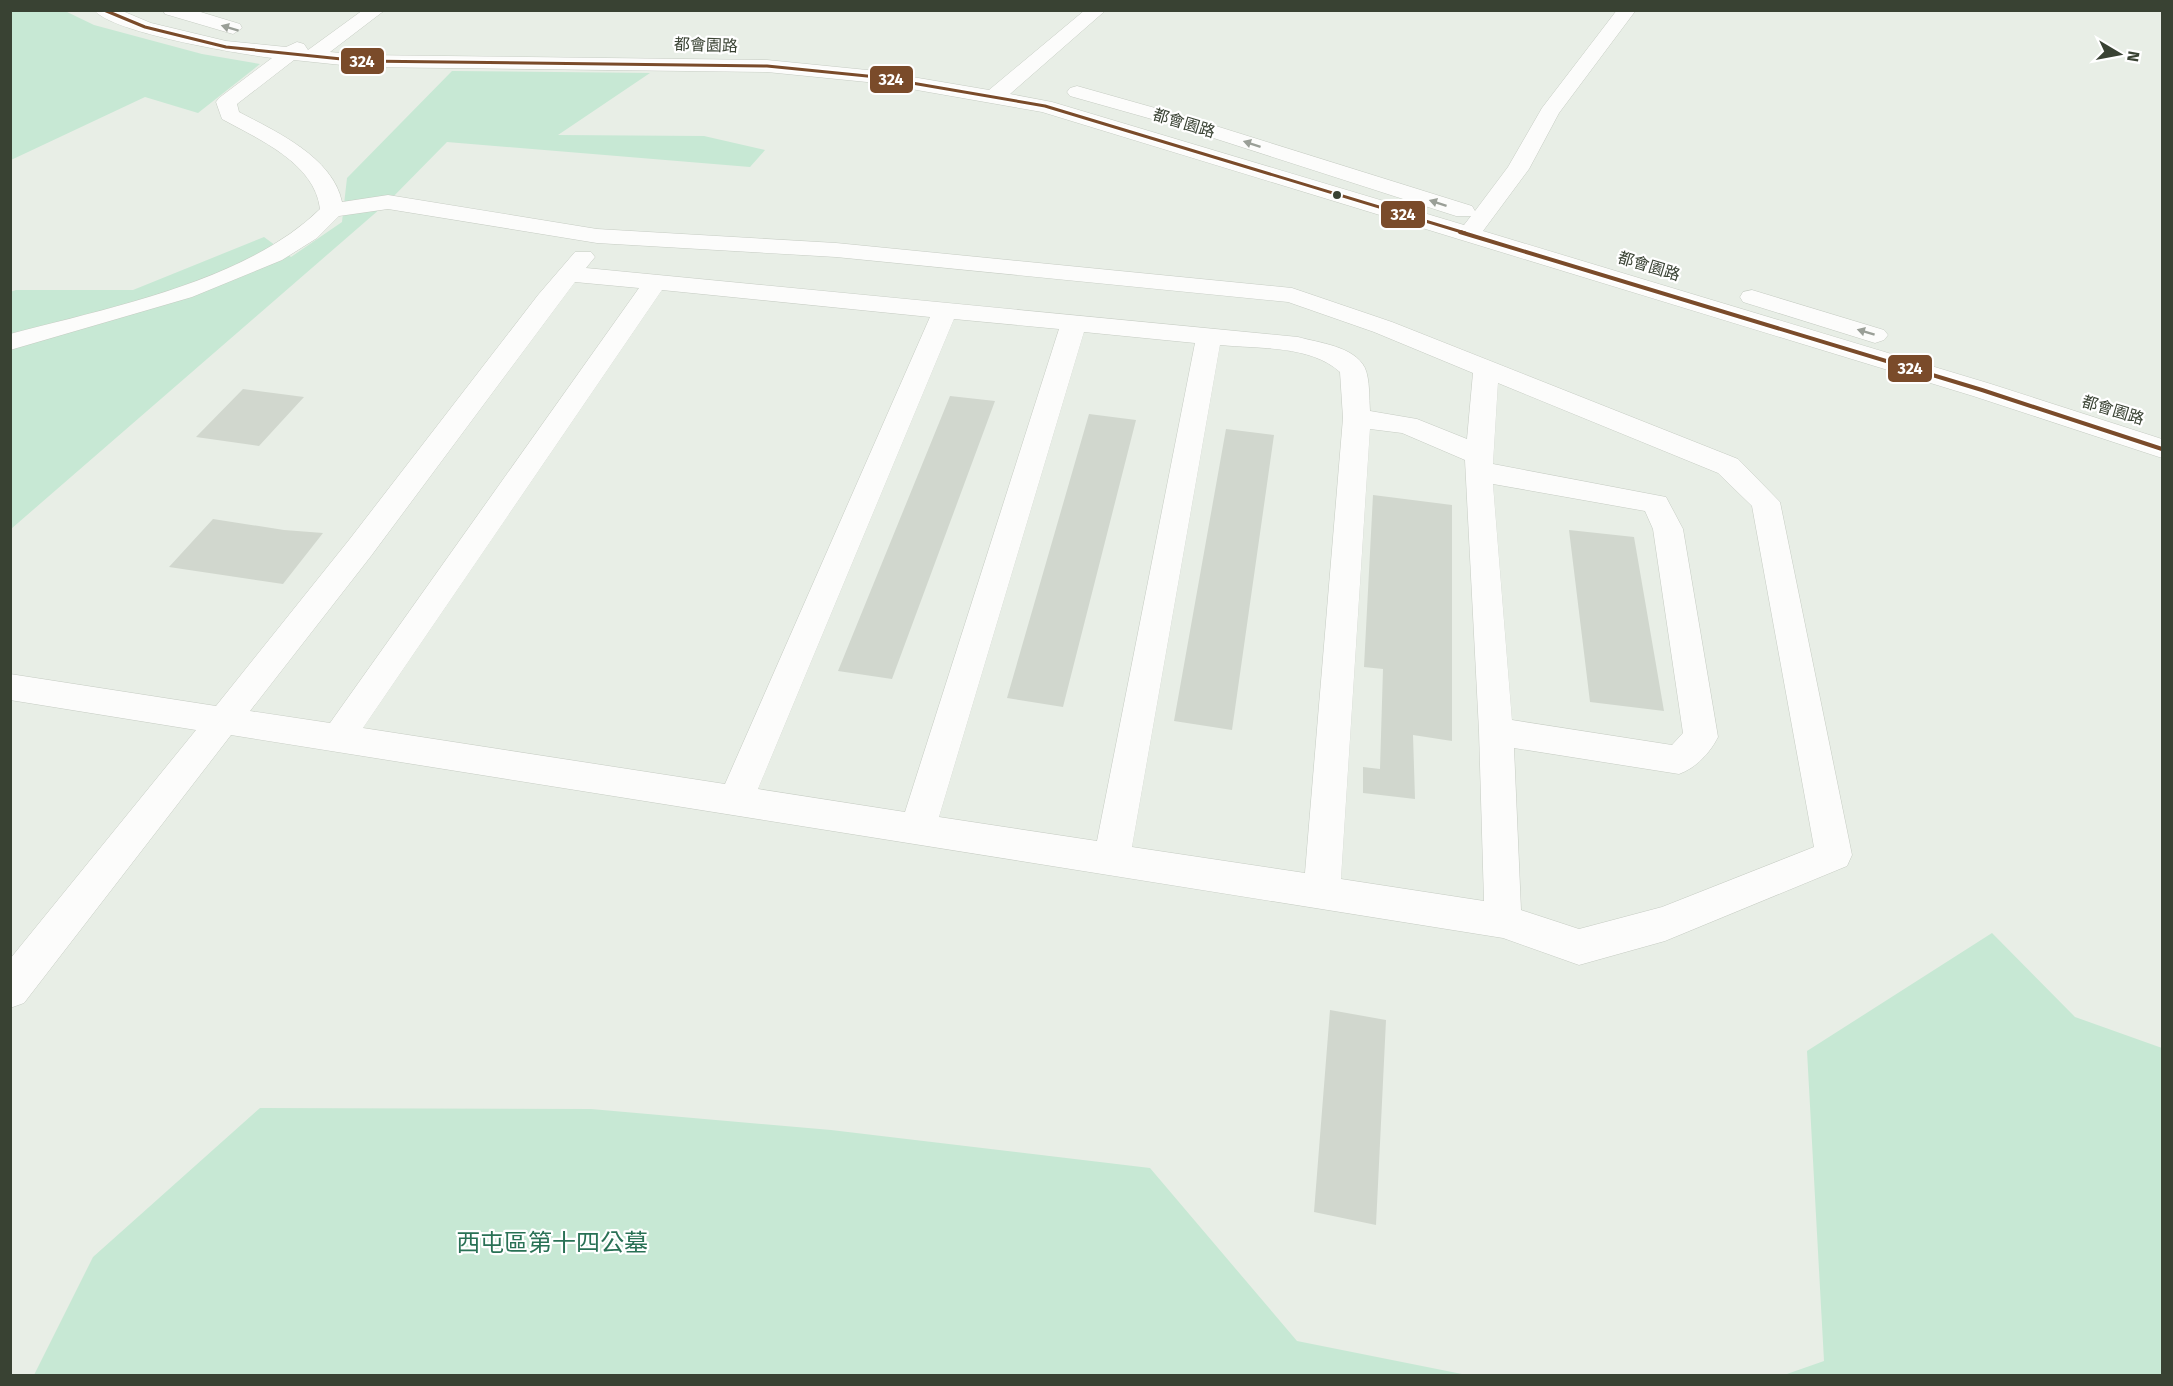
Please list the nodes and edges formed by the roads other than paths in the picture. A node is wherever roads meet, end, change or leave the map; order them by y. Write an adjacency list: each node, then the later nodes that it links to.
1 (103, 10): 8 (street, 都會園路)
2 (172, 10): 7 (street, 都會園路, one-way to 2)
3 (376, 10): 6 (street)
4 (1097, 10): 11 (street)
5 (1627, 10): 14 (street)
6 (333, 40): 7 (street, 都會園路); 9 (street, 都會園路)
7 (311, 47): 8 (street, 都會園路); 12 (street, 都會園路)
8 (289, 54): 13 (street)
9 (864, 55)
10 (987, 72): 11 (street, 都會園路)
11 (1014, 78): 12 (street); 14 (street, 都會園路, one-way to 11)
12 (996, 95): 17 (street, 都會園路)
13 (332, 210): 16 (street); 25 (street)
14 (1484, 217): 15 (street, 都會園路); 17 (street)
15 (1507, 224)
16 (597, 236): 18 (street); 27 (street)
17 (1468, 236): 30 (street, 都會園路)
18 (570, 274): 19 (street); 33 (street)
19 (655, 282): 21 (street); 35 (street)
20 (1737, 293): 24 (street, one-way to 20)
21 (945, 310): 22 (street); 36 (street)
22 (1074, 323): 23 (street); 37 (street)
23 (1209, 336): 29 (street); 38 (street)
24 (1895, 341)
25 (10, 342)
26 (1962, 362): 28 (street)
27 (1486, 369): 31 (street); 40 (street)
28 (2018, 380)
29 (1357, 418): 31 (street); 39 (street)
30 (2163, 449)
31 (1479, 463): 34 (street); 34 (street)
32 (10, 687): 33 (street)
33 (225, 720): 35 (street); 41 (street)
34 (1496, 731): 40 (street)
35 (338, 738): 36 (street)
36 (736, 800): 37 (street)
37 (917, 829): 38 (street)
38 (1112, 859): 39 (street)
39 (1322, 892): 40 (street)
40 (1503, 921)
41 (10, 990)

